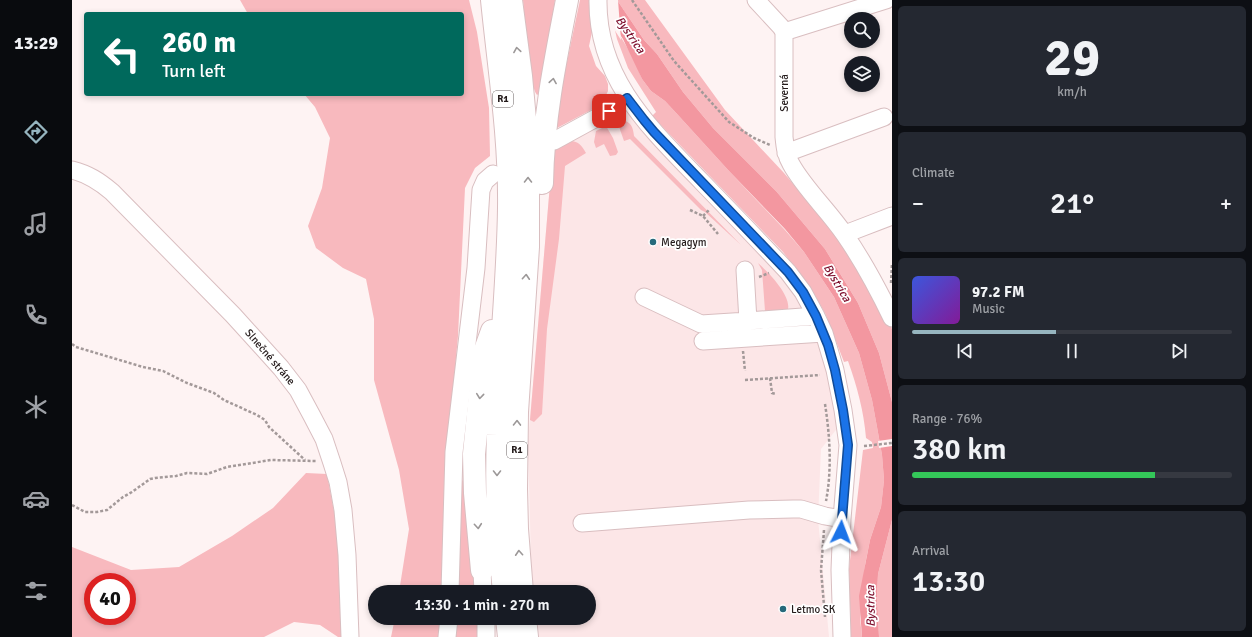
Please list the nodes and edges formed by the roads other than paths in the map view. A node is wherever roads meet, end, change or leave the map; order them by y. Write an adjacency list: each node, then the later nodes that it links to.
1 (479, 0): 9 (highway); 24 (highway)
2 (492, 0): 9 (highway, R1)
3 (510, 0): 18 (highway, R1, one-way to 3)
4 (567, 0): 18 (highway, one-way to 4)
5 (756, 0): 8 (street)
6 (886, 0): 8 (street)
7 (598, 3): 10 (street)
8 (784, 32): 13 (street, Severná)
9 (496, 46): 27 (highway, R1)
10 (627, 98): 12 (street); 21 (street)
11 (884, 118): 13 (street)
12 (554, 141)
13 (786, 153): 17 (street, Severná)
14 (72, 170): 39 (street, Slnečné stráne)
15 (493, 174): 31 (street)
16 (892, 216): 17 (street)
17 (845, 234): 22 (street, Severná)
18 (528, 247): 34 (highway, R1, one-way to 18)
19 (745, 270): 23 (street)
20 (644, 297): 23 (street)
21 (816, 316): 23 (street); 25 (street)
22 (892, 318)
23 (748, 321)
24 (492, 331): 27 (highway); 30 (highway, one-way to 30)
25 (824, 333): 26 (street); 28 (street)
26 (703, 341)
27 (498, 434): 33 (highway, R1, one-way to 33)
28 (842, 519): 29 (street); 44 (street)
29 (582, 524)
30 (482, 570): 32 (street)
31 (450, 585)
32 (483, 585)
33 (503, 585)
34 (521, 585)
35 (448, 625): 40 (street)
36 (486, 625): 41 (street)
37 (508, 625): 42 (highway)
38 (526, 625): 43 (highway)
39 (350, 637)
40 (447, 637)
41 (486, 637)
42 (509, 637)
43 (527, 637)
44 (842, 637)

